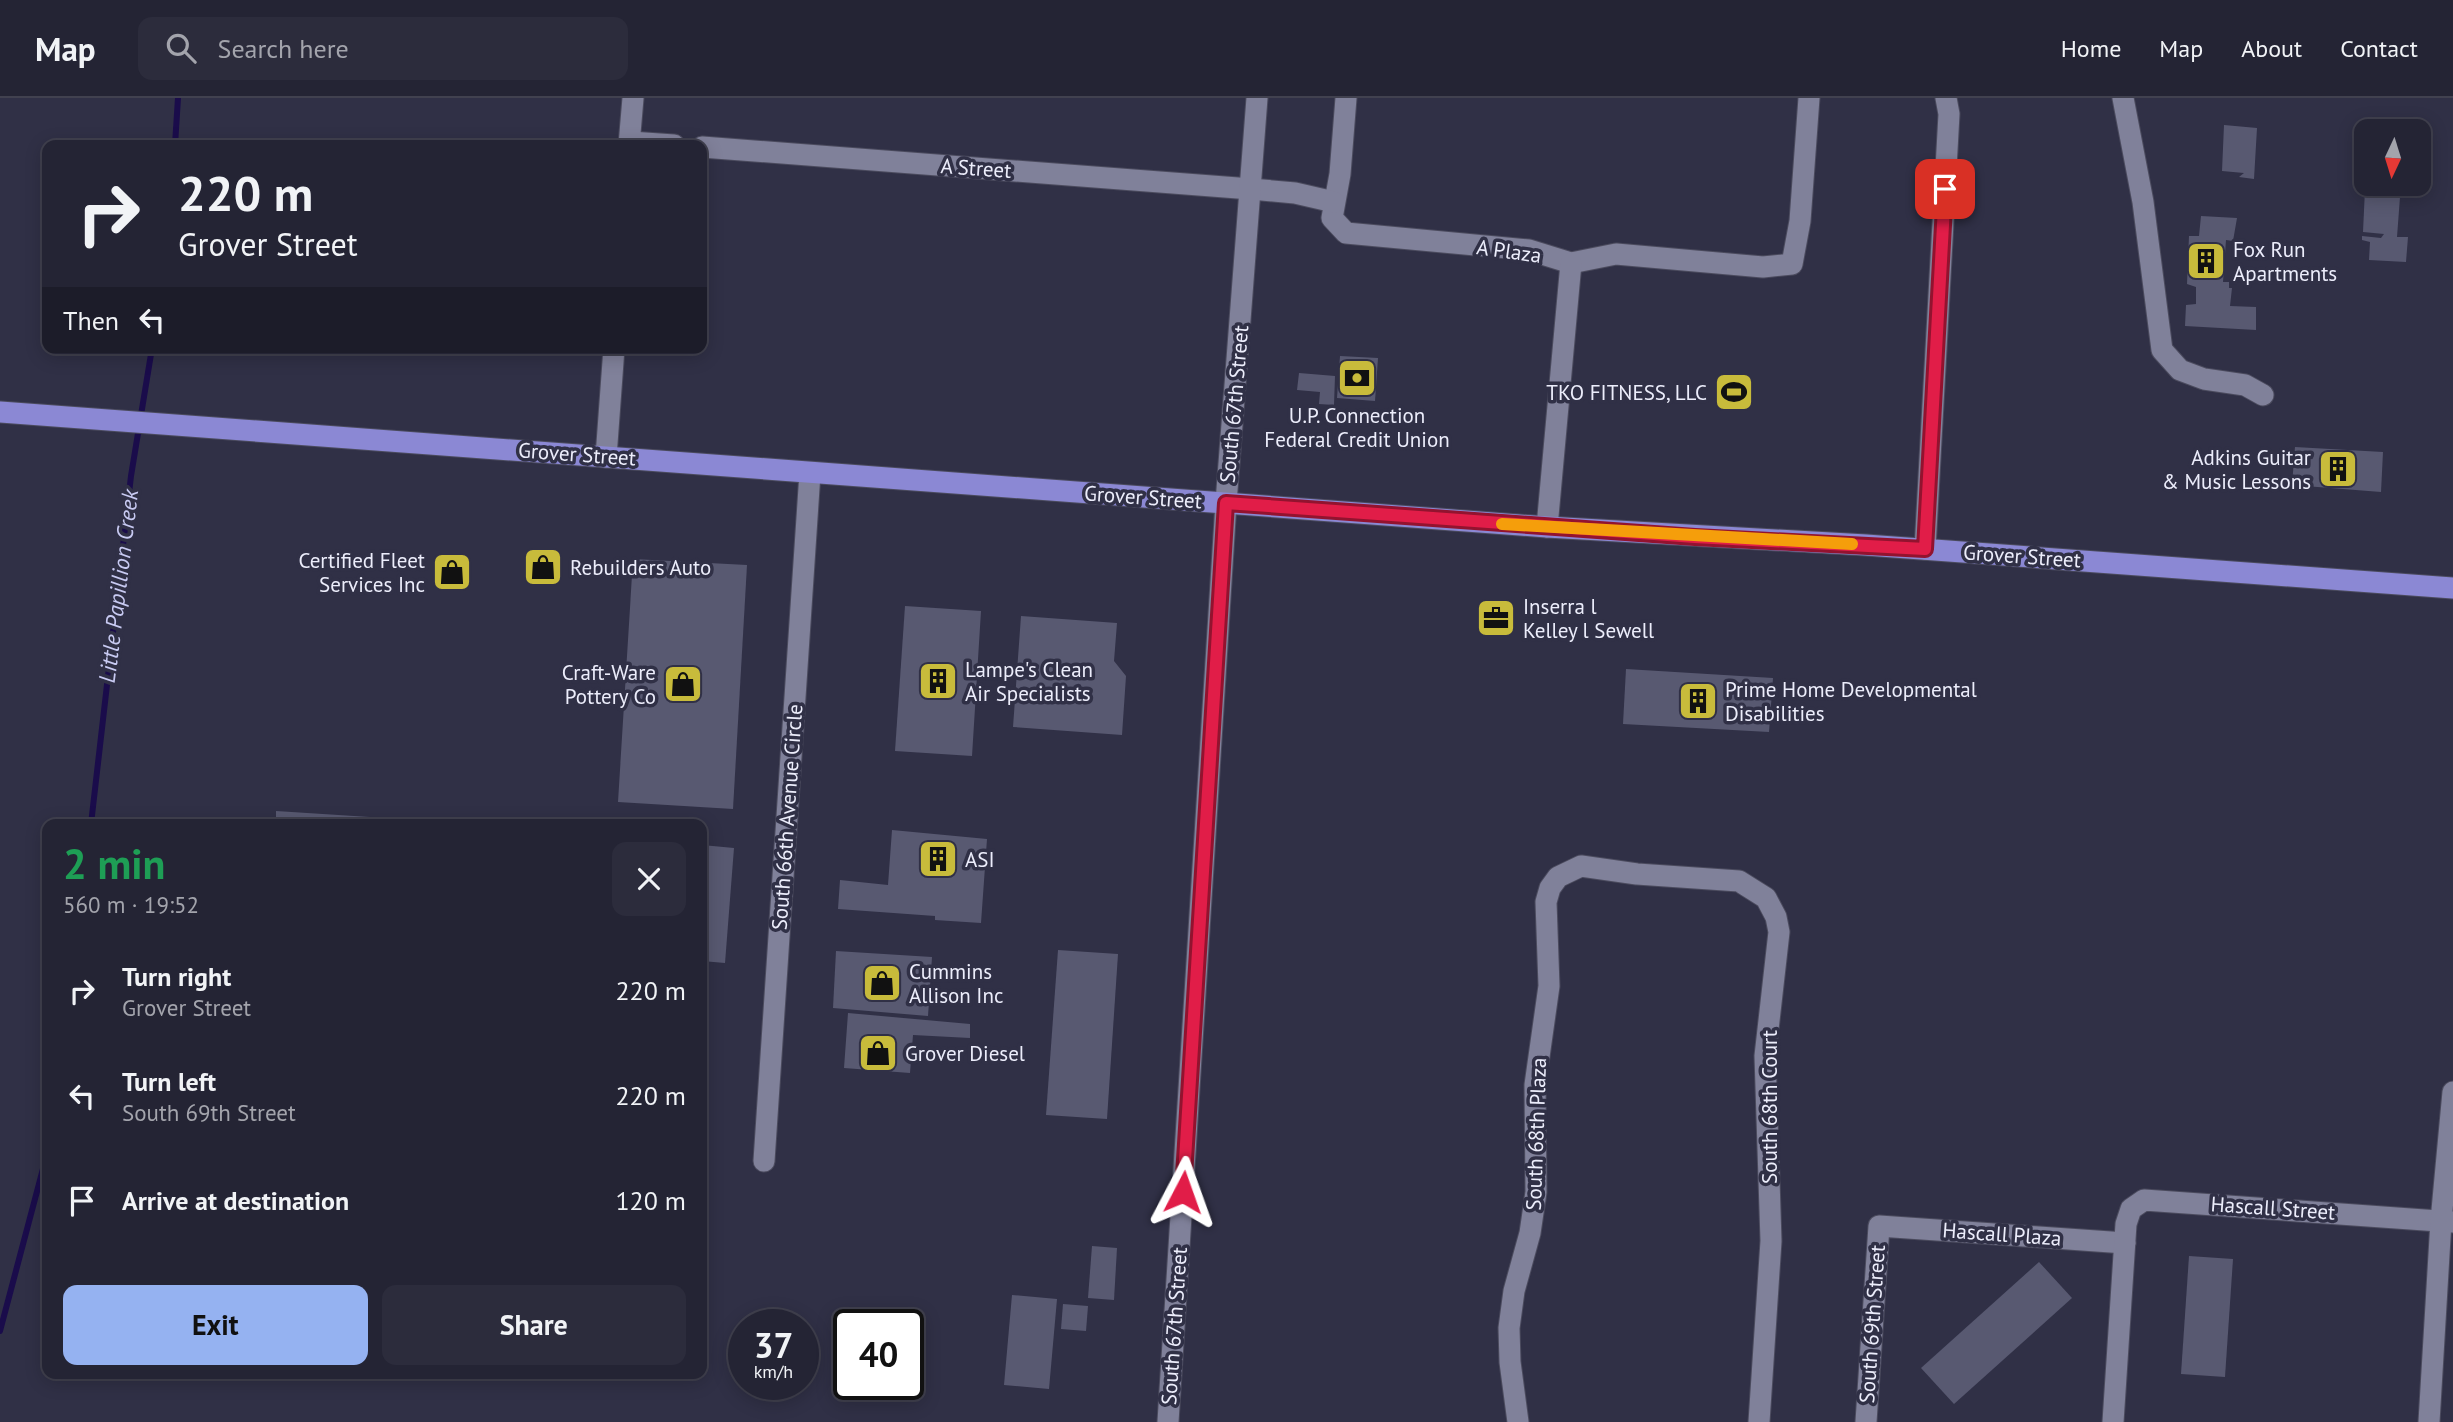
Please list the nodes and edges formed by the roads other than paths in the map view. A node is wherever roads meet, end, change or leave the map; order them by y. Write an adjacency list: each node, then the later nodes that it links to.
1 (633, 98): 7 (street)
2 (1257, 98): 9 (street, South 67th Street)
3 (1346, 98): 10 (street)
4 (1809, 98): 11 (street, A Plaza)
5 (1946, 98): 19 (street)
6 (2123, 98): 13 (street)
7 (629, 140)
8 (707, 147): 9 (street, A Street)
9 (1251, 188): 10 (street); 17 (street, South 67th Street)
10 (1335, 202): 11 (street, A Plaza)
11 (1571, 263): 18 (street)
12 (614, 354): 15 (street)
13 (2263, 395)
14 (0, 412): 15 (main road, Grover Street)
15 (606, 457): 16 (main road, Grover Street)
16 (810, 473): 17 (main road, Grover Street); 23 (street, South 66th Avenue Circle)
17 (1226, 503): 18 (main road, Grover Street); 27 (street, South 67th Street)
18 (1547, 527): 19 (main road, Grover Street)
19 (1925, 549): 20 (main road, Grover Street)
20 (2453, 588)
21 (1670, 877): 28 (street, South 68th Plaza); 29 (street, South 68th Court)
22 (2453, 1092): 24 (street)
23 (764, 1161)
24 (2447, 1222): 26 (street, Hascall Street); 32 (street)
25 (1879, 1226): 26 (street, Hascall Plaza); 30 (street, South 69th Street)
26 (2125, 1243): 31 (street)
27 (1168, 1422)
28 (1518, 1422)
29 (1759, 1422)
30 (1866, 1422)
31 (2113, 1422)
32 (2429, 1422)

